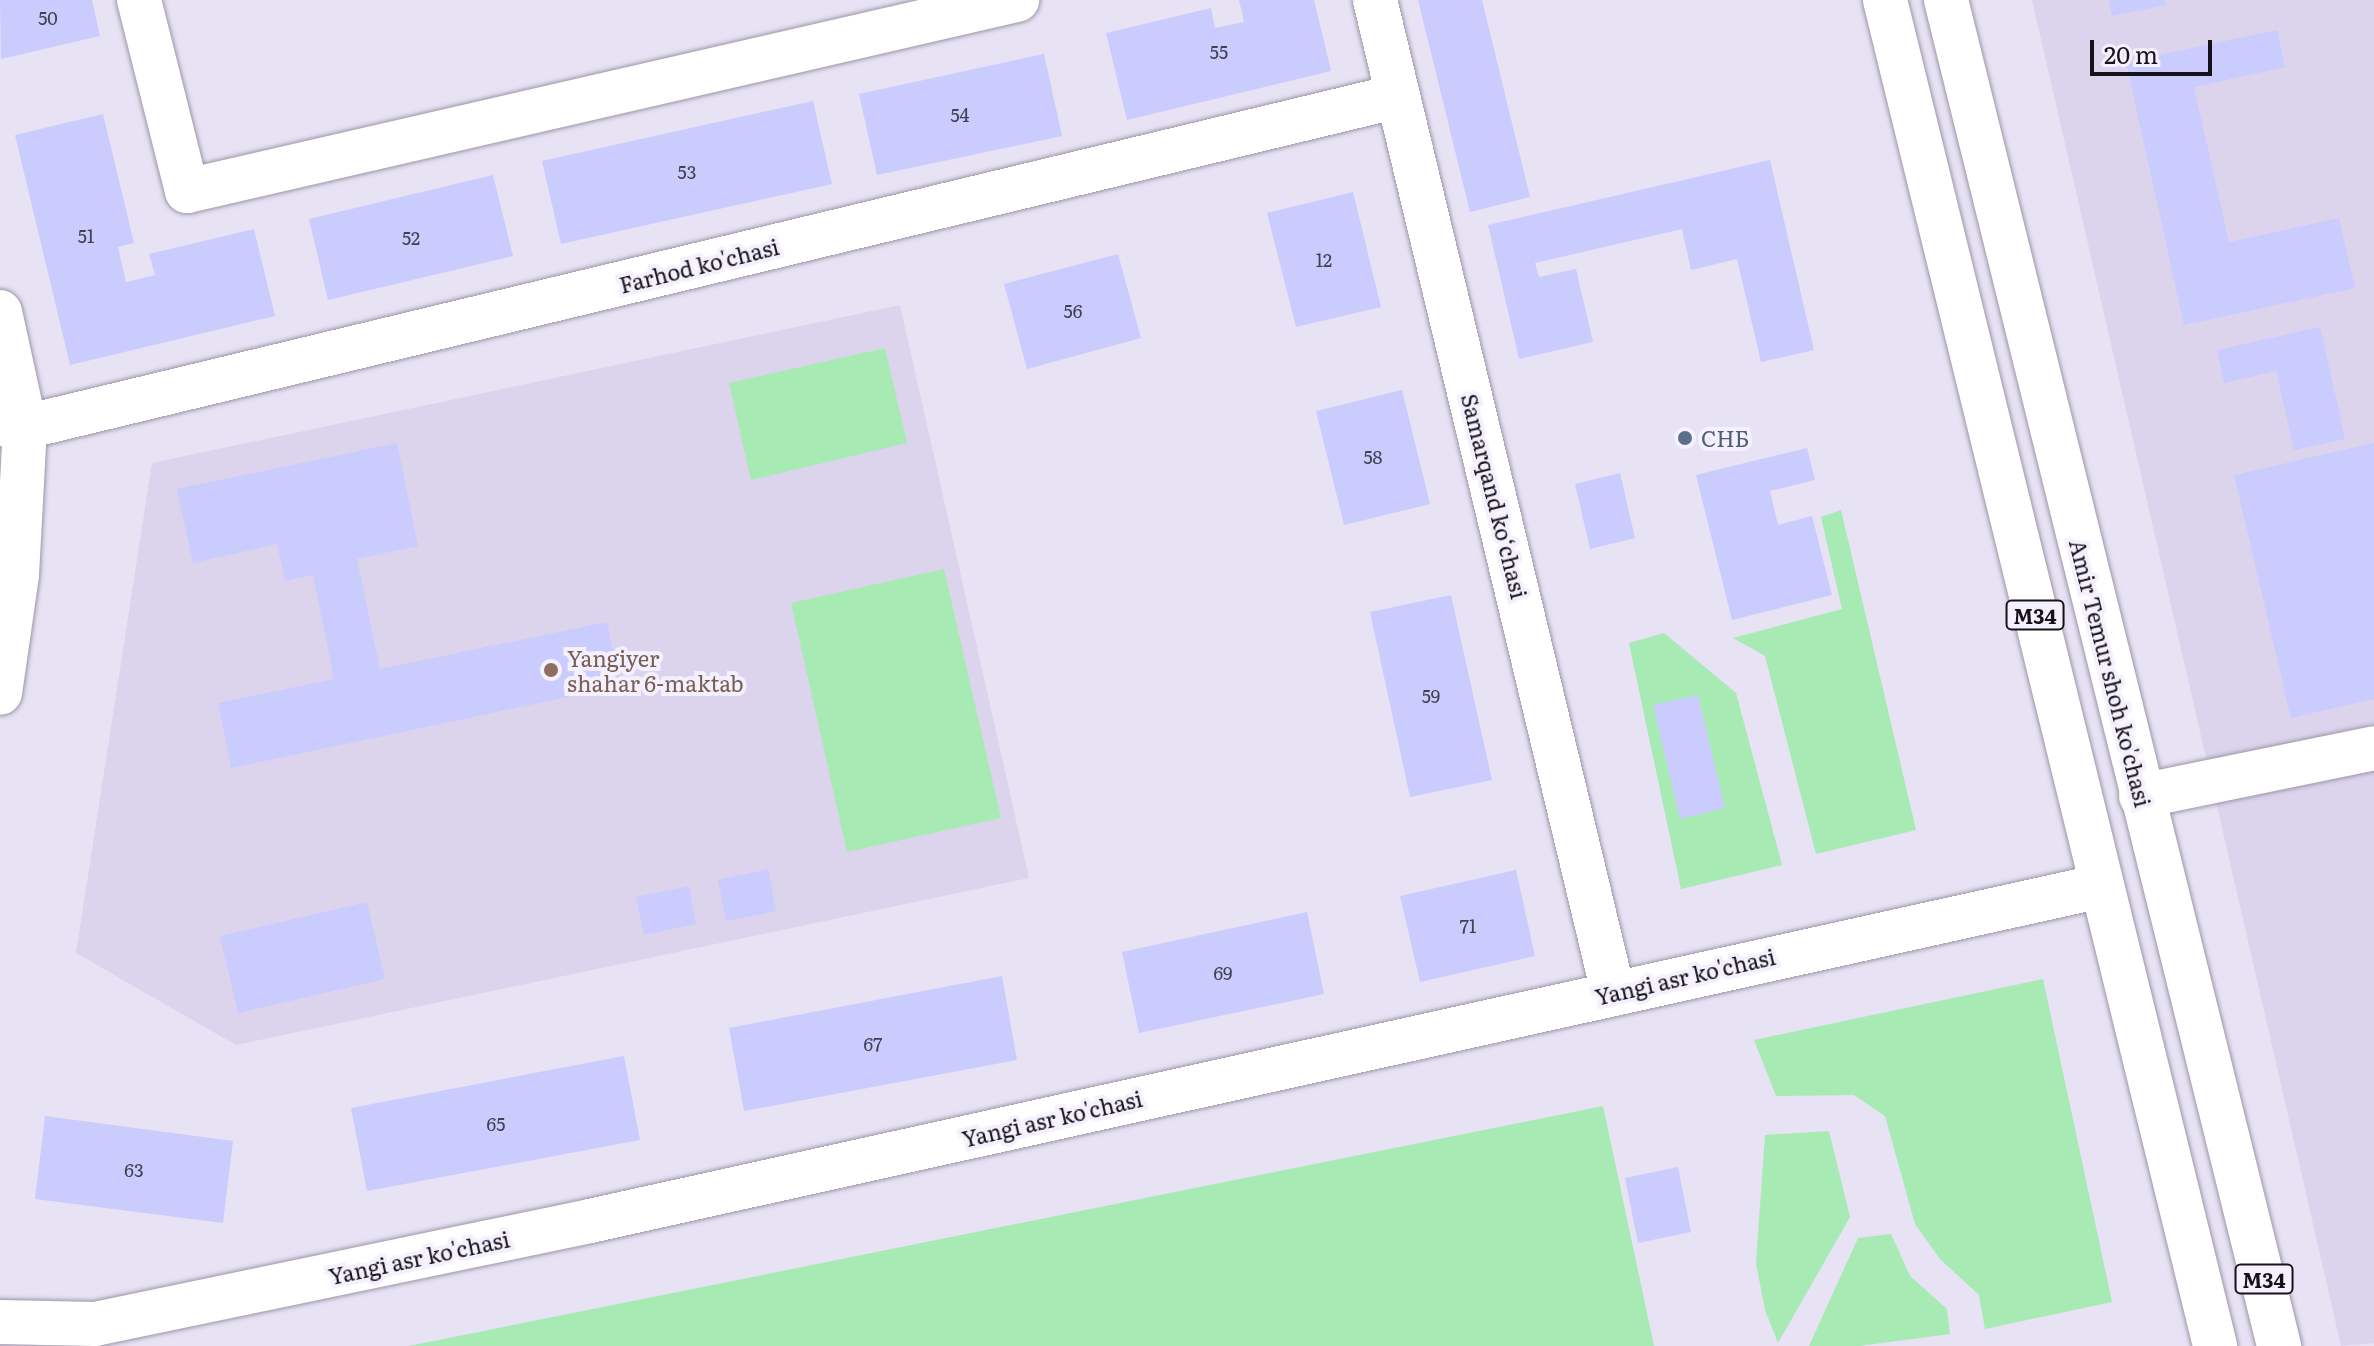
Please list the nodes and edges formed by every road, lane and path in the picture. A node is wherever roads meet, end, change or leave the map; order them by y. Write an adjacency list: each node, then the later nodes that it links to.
1 (139, 0): 2 (main road)
2 (1017, 0)
3 (1375, 0): 6 (main road, Samarqand ko‘chasi)
4 (1885, 0): 12 (main road, M34)
5 (1946, 0): 11 (main road, Amir Temur shoh ko'chasi / M34)
6 (1398, 96): 8 (main road, Farhod ko'chasi); 13 (main road, Samarqand ko‘chasi)
7 (0, 312): 8 (main road)
8 (12, 426): 9 (main road)
9 (0, 693)
10 (2374, 748): 11 (main road)
11 (2141, 796): 16 (main road, Amir Temur shoh ko'chasi / M34)
12 (2101, 886): 13 (main road, Yangi asr ko'chasi); 15 (main road, M34)
13 (1613, 992): 14 (main road, Yangi asr ko'chasi)
14 (0, 1322)
15 (2215, 1346)
16 (2279, 1346)

